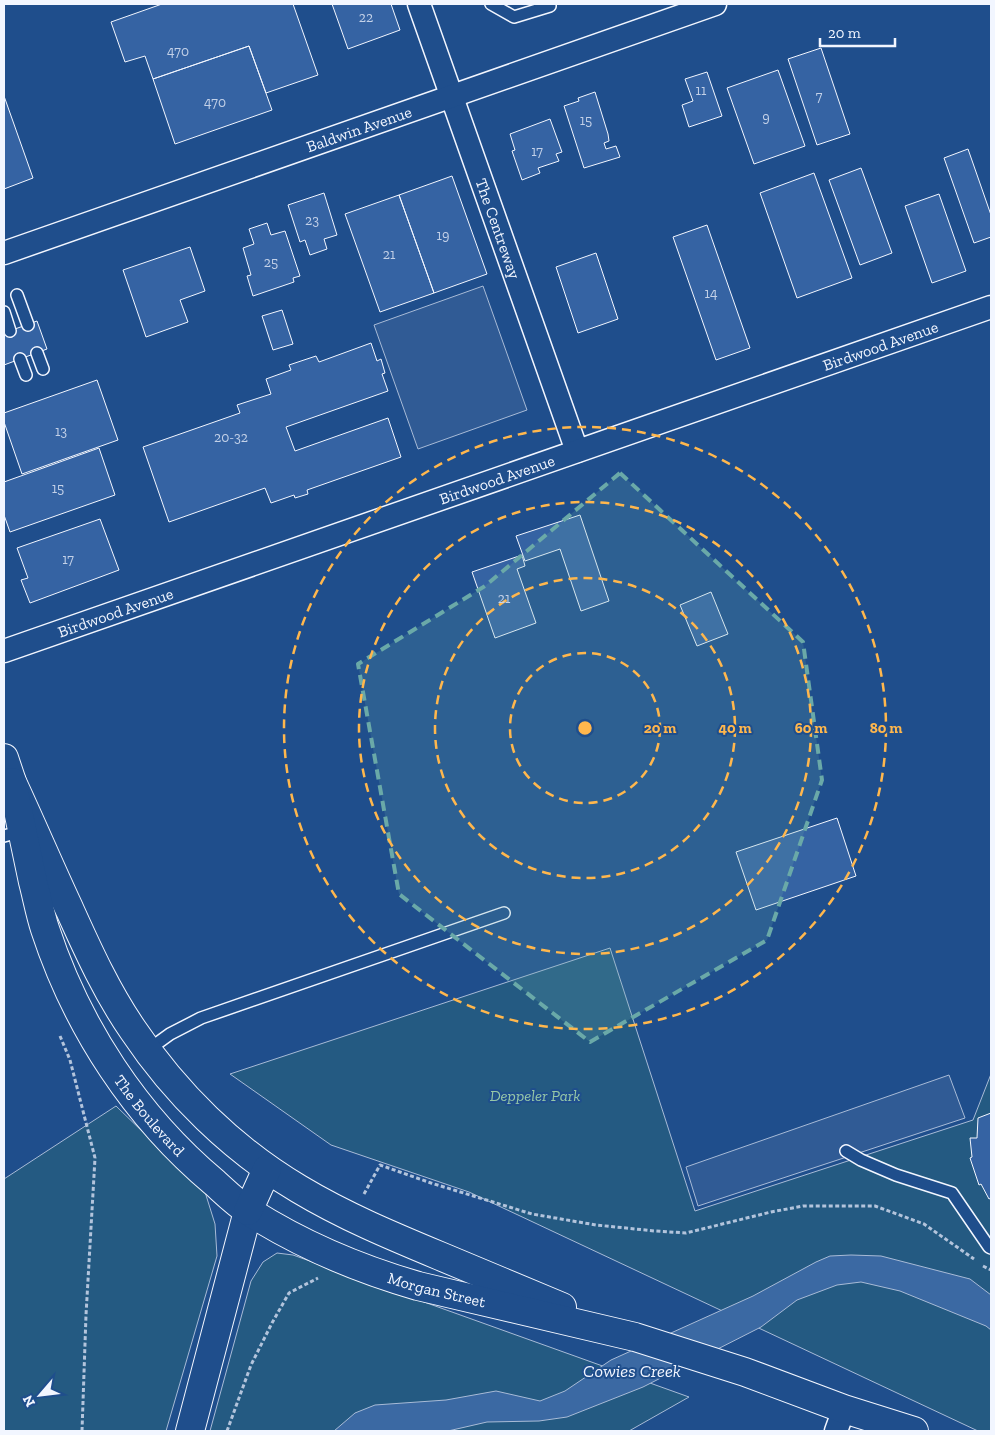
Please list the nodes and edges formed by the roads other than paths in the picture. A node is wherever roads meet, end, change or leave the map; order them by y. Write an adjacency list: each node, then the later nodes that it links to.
1 (419, 4): 5 (street, The Centreway)
2 (491, 4): 4 (lane)
3 (715, 4): 5 (street, Baldwin Avenue)
4 (550, 6)
5 (452, 96): 6 (street, Baldwin Avenue); 16 (street, The Centreway)
6 (4, 253)
7 (16, 295): 10 (lane)
8 (991, 307): 16 (street, Birdwood Avenue)
9 (4, 312): 11 (lane)
10 (28, 325)
11 (10, 331)
12 (38, 353): 14 (lane)
13 (20, 359): 15 (lane)
14 (44, 369)
15 (26, 375)
16 (577, 451): 17 (street, Birdwood Avenue)
17 (4, 651)
18 (8, 770): 19 (main road, The Boulevard); 21 (main road, The Boulevard)
19 (13, 834): 24 (main road, The Boulevard)
20 (504, 913): 21 (lane)
21 (147, 1050): 23 (main road, The Boulevard)
22 (846, 1150): 25 (lane)
23 (267, 1169): 24 (main road); 26 (main road, Morgan Street)
24 (248, 1211): 26 (main road, Morgan Street); 28 (main road)
25 (991, 1248)
26 (635, 1337): 27 (main road, Morgan Street)
27 (840, 1420): 29 (main road, Morgan Street)
28 (190, 1431)
29 (914, 1431)

